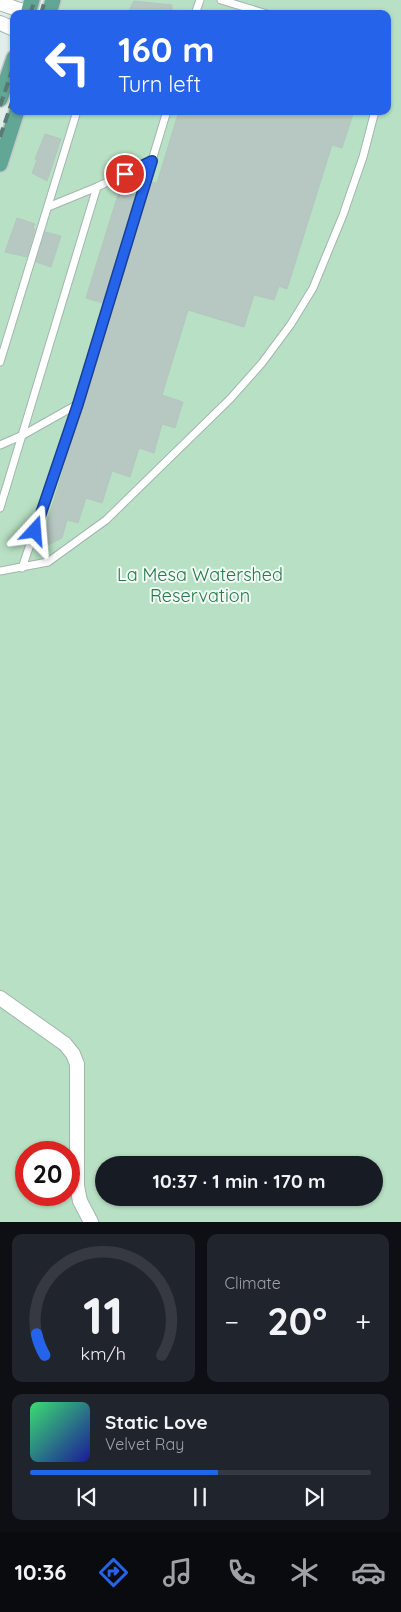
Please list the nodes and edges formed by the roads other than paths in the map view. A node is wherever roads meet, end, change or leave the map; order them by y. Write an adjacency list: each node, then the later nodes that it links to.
1 (221, 0): 4 (lane)
2 (0, 3): 3 (street)
3 (30, 10)
4 (254, 10)
5 (10, 70): 6 (main road)
6 (0, 99)
7 (16, 115): 12 (main road)
8 (76, 115): 14 (lane)
9 (166, 115): 11 (lane)
10 (374, 115): 20 (lane)
11 (152, 161): 13 (lane); 16 (lane)
12 (0, 164)
13 (97, 187): 14 (lane); 17 (lane)
14 (48, 207): 15 (lane)
15 (0, 362)
16 (78, 404): 17 (lane); 20 (lane)
17 (23, 435): 18 (lane); 19 (lane)
18 (0, 446)
19 (0, 508)
20 (22, 568): 21 (lane)
21 (0, 571)
22 (0, 998): 23 (street)
23 (91, 1222)

